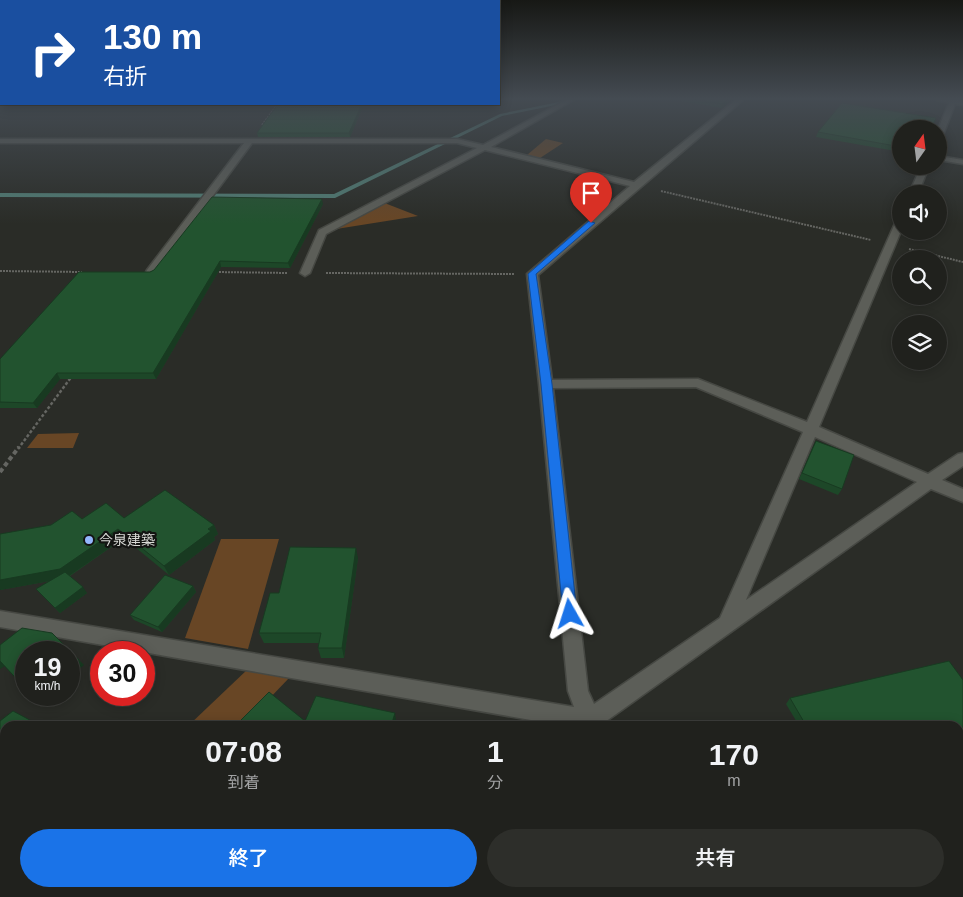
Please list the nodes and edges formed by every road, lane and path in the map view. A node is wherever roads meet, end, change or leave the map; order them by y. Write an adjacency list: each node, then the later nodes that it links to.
1 (250, 141): 4 (street); 5 (street); 14 (street)
2 (496, 141): 5 (street)
3 (690, 141): 8 (street)
4 (0, 142)
5 (485, 147): 8 (street); 16 (street)
6 (948, 160): 7 (street)
7 (963, 162)
8 (636, 185): 10 (path); 17 (street)
9 (892, 240): 10 (street)
10 (890, 245): 11 (path); 20 (street)
11 (963, 262)
12 (0, 271): 13 (path)
13 (85, 272)
14 (151, 272)
15 (208, 272): 16 (path)
16 (305, 273): 17 (path)
17 (532, 274): 19 (street)
18 (75, 372): 22 (path)
19 (546, 384): 20 (street); 28 (street)
20 (812, 430): 23 (street); 26 (street)
21 (963, 458): 23 (street)
22 (0, 472)
23 (930, 482): 24 (street); 26 (street)
24 (963, 496)
25 (0, 619): 27 (street)
26 (728, 623): 29 (street)
27 (573, 721)
28 (589, 721)
29 (594, 721)

